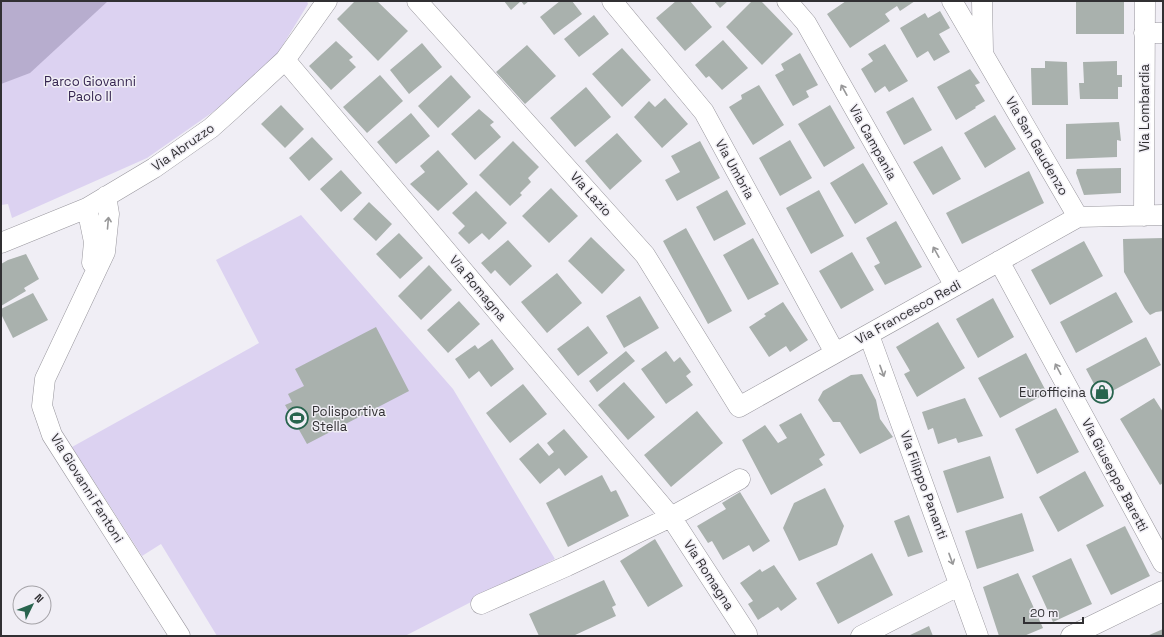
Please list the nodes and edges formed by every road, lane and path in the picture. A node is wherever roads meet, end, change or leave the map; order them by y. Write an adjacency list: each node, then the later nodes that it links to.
1 (327, 1): 10 (street, Via Abruzzo)
2 (417, 1): 21 (street, Via Lazio)
3 (612, 1): 20 (street, Via Umbria)
4 (787, 1): 17 (street, Via Campania, one-way to 4)
5 (952, 1): 9 (street, Via San Gaudenzo)
6 (982, 1): 9 (street)
7 (1145, 1): 8 (street, Via Lombardia)
8 (1154, 33): 13 (street, Via Lombardia)
9 (983, 52): 14 (street, Via San Gaudenzo)
10 (285, 60): 11 (street, Via Abruzzo); 23 (street, Via Romagna)
11 (106, 196): 12 (street, Via Abruzzo); 18 (street, Via Giovanni Fantoni, one-way to 11)
12 (87, 208): 15 (street, Via Abruzzo); 18 (street, Via Giovanni Fantoni)
13 (1154, 215): 14 (street)
14 (1078, 217): 16 (street, Via Francesco Redi)
15 (1, 243)
16 (999, 261): 17 (street, Via Francesco Redi); 24 (street, Via Giuseppe Baretti, one-way to 16)
17 (955, 286): 19 (street, Via Francesco Redi)
18 (89, 287): 29 (street, Via Giovanni Fantoni)
19 (869, 335): 20 (street, Via Francesco Redi); 25 (street, Via Filippo Pananti, one-way to 25)
20 (835, 353): 21 (street, Via Francesco Redi)
21 (739, 407)
22 (740, 479): 23 (street)
23 (670, 517): 27 (street); 28 (street, Via Romagna)
24 (1163, 563)
25 (960, 585): 30 (street); 31 (street, Via Filippo Pananti)
26 (1163, 591): 32 (street)
27 (481, 604)
28 (747, 634)
29 (180, 636)
30 (861, 636)
31 (978, 636)
32 (1071, 636)

